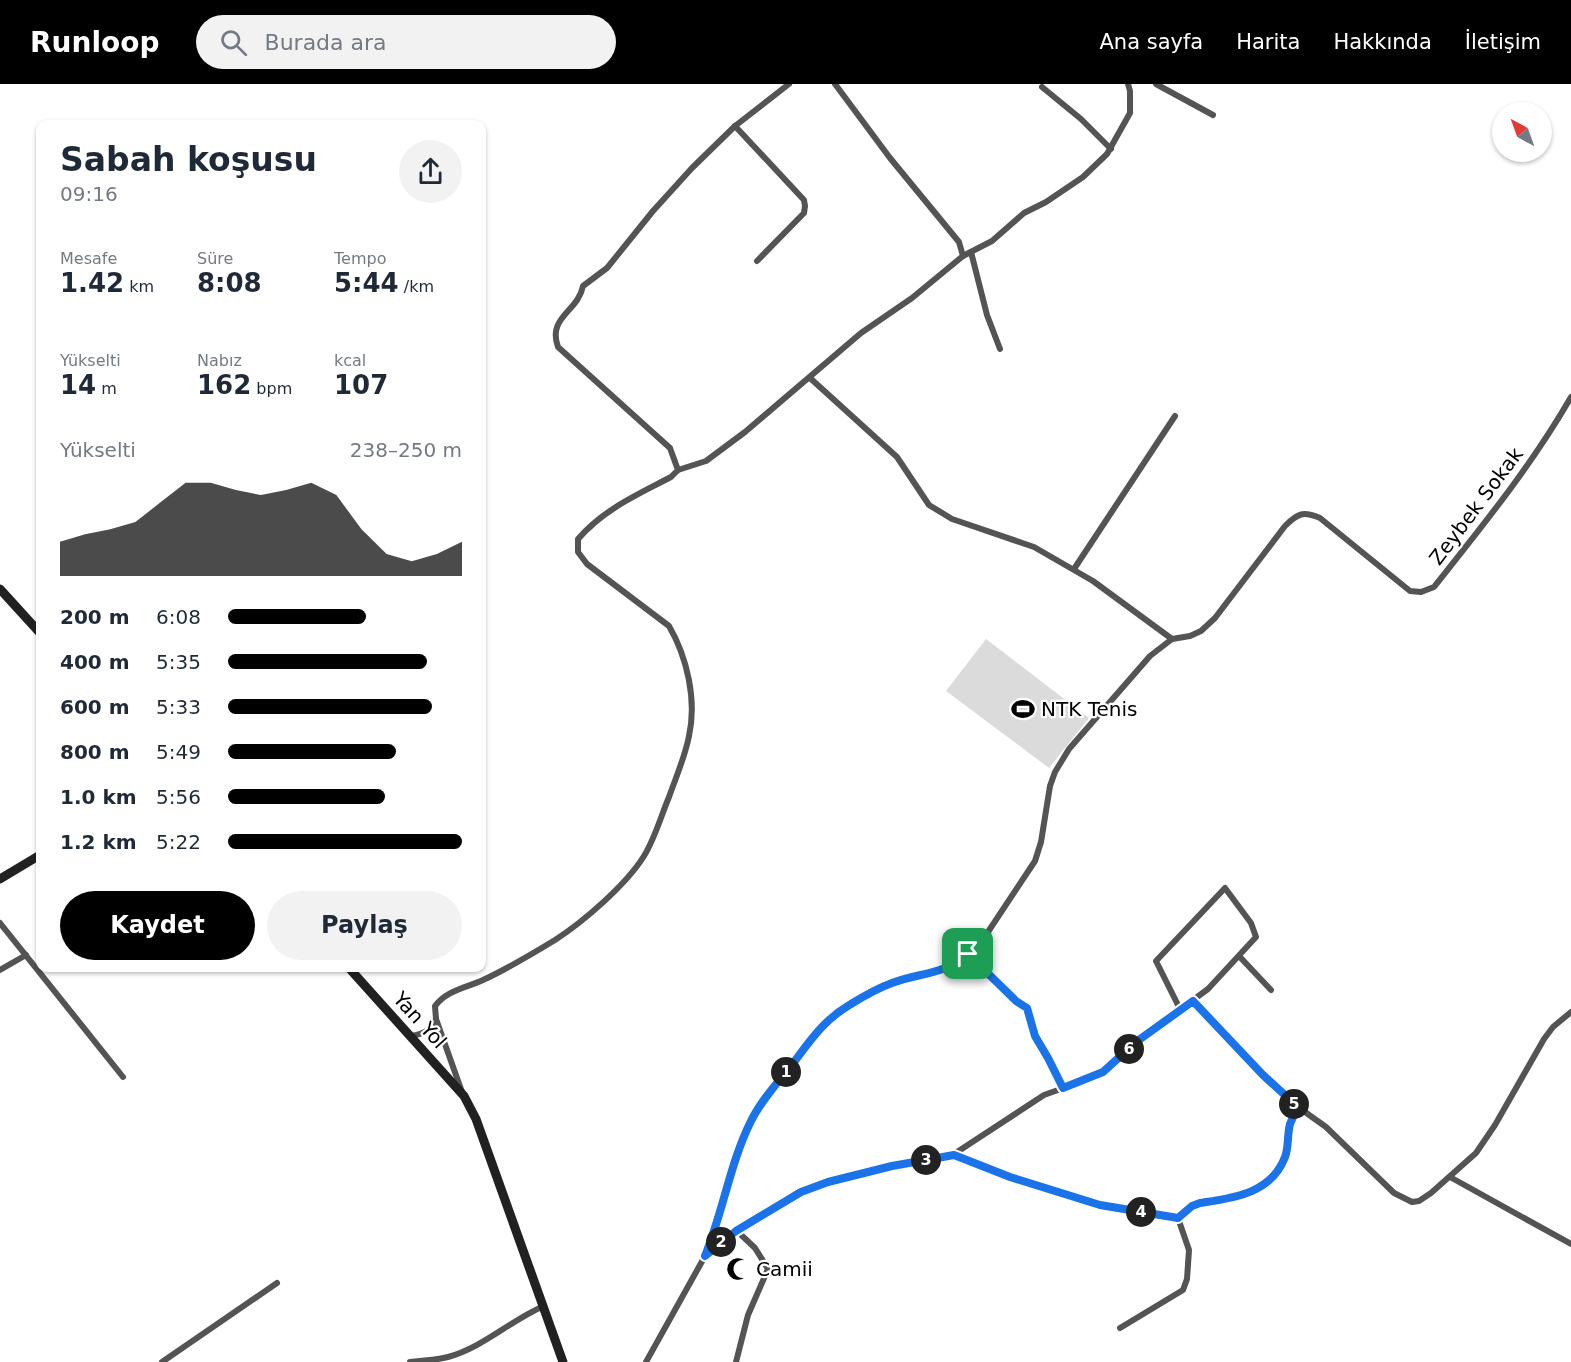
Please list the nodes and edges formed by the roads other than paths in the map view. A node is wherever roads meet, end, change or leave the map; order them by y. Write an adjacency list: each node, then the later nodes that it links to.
1 (789, 84): 8 (street)
2 (835, 84): 11 (street)
3 (1135, 84): 6 (street)
4 (1156, 84): 7 (street)
5 (1042, 87): 9 (street)
6 (1129, 87): 9 (street)
7 (1213, 115)
8 (735, 126): 12 (street); 17 (street)
9 (1111, 149): 10 (street)
10 (971, 252): 11 (street); 13 (street)
11 (963, 256): 14 (street)
12 (757, 261)
13 (1000, 349)
14 (810, 378): 17 (street); 18 (street)
15 (1571, 397): 21 (street, Zeybek Sokak)
16 (1175, 416): 18 (street)
17 (678, 470): 36 (street)
18 (1074, 569): 21 (street)
19 (0, 589): 20 (street)
20 (36, 629)
21 (1172, 639): 25 (street, Zeybek Sokak)
22 (36, 857): 23 (street)
23 (0, 879)
24 (0, 923): 26 (street)
25 (968, 954): 39 (street); 47 (street, Zeybek Sokak)
26 (26, 955): 28 (street); 29 (street)
27 (1239, 956): 32 (street); 33 (street); 34 (street)
28 (36, 968)
29 (0, 970)
30 (40, 972): 38 (street)
31 (353, 972): 37 (street, Yan Yol)
32 (1271, 990)
33 (1193, 1001): 34 (street); 41 (street)
34 (1180, 1009): 39 (street)
35 (1571, 1012): 43 (street)
36 (436, 1019): 37 (street); 40 (street)
37 (411, 1036): 40 (street, Yan Yol)
38 (123, 1077)
39 (1063, 1088): 42 (street)
40 (464, 1096): 49 (street, Yan Yol)
41 (1298, 1107): 43 (street); 44 (street)
42 (954, 1155): 44 (street); 45 (street)
43 (1450, 1177): 46 (street)
44 (1178, 1218): 50 (street)
45 (736, 1231): 47 (street); 55 (street)
46 (1571, 1244)
47 (705, 1256): 54 (street, Zeybek Sokak)
48 (277, 1283): 51 (street)
49 (544, 1306): 52 (street); 53 (street, Yan Yol)
50 (1120, 1328)
51 (162, 1362)
52 (410, 1362)
53 (563, 1362)
54 (646, 1362)
55 (736, 1362)

